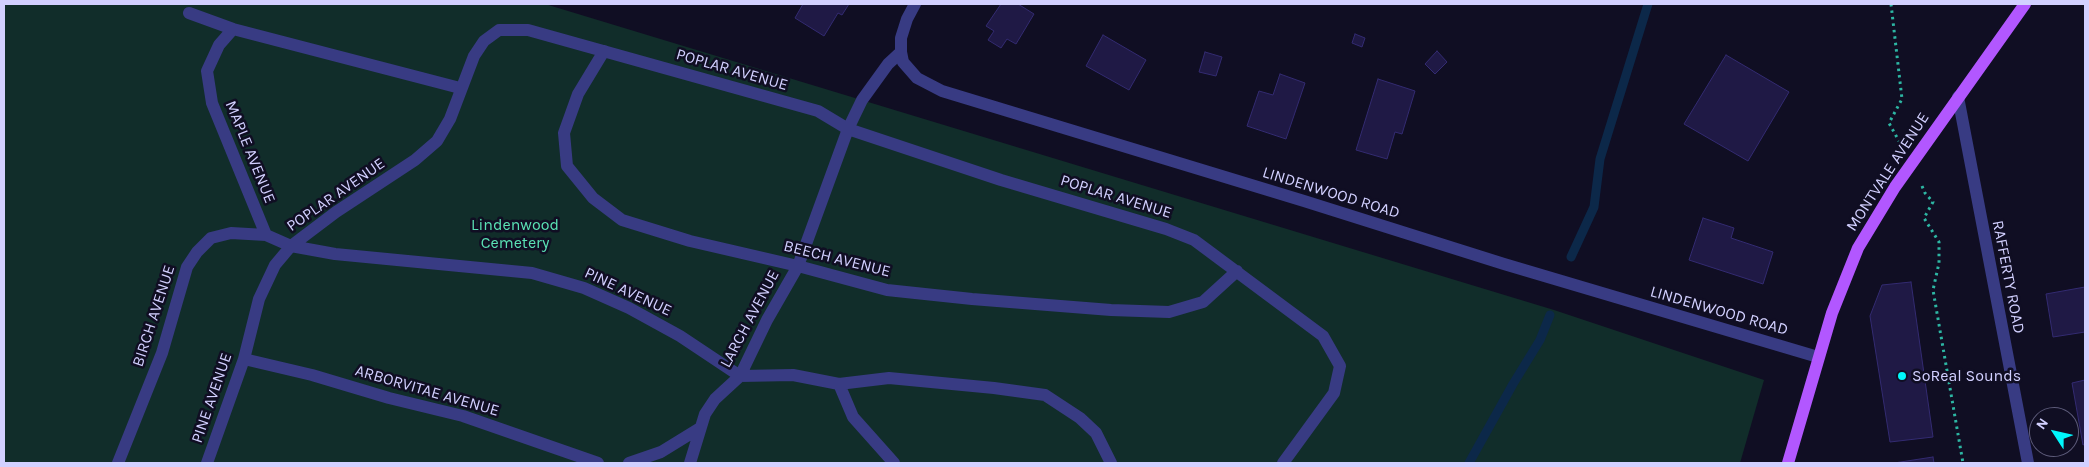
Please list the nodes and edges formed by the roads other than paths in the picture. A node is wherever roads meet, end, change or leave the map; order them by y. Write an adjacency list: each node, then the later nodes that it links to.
1 (915, 4): 6 (street)
2 (2025, 4): 8 (main road, MONTVALE AVENUE)
3 (189, 13): 4 (street)
4 (233, 29): 7 (street); 10 (street, MAPLE AVENUE)
5 (604, 51): 7 (street, POPLAR AVENUE); 9 (street, POPLAR AVENUE); 12 (street, BEECH AVENUE)
6 (901, 52): 9 (street, LARCH AVENUE); 14 (street, LINDENWOOD ROAD)
7 (460, 88): 11 (street, POPLAR AVENUE)
8 (1958, 97): 14 (main road, MONTVALE AVENUE); 28 (street, RAFFERTY ROAD)
9 (848, 129): 12 (street, LARCH AVENUE); 13 (street, POPLAR AVENUE)
10 (266, 235): 11 (street); 19 (street, BIRCH AVENUE)
11 (291, 246): 15 (street, PINE AVENUE); 16 (street, PINE AVENUE)
12 (798, 266): 13 (street, BEECH AVENUE); 16 (street, LARCH AVENUE)
13 (1237, 271): 26 (street, POPLAR AVENUE)
14 (1818, 357): 27 (main road, MONTVALE AVENUE)
15 (244, 359): 20 (street, PINE AVENUE); 21 (street, ARBORVITAE AVENUE)
16 (740, 376): 17 (street); 18 (street, LARCH AVENUE)
17 (839, 384): 24 (street); 25 (street)
18 (700, 428): 22 (street); 23 (street, LARCH AVENUE)
19 (118, 463)
20 (207, 463)
21 (598, 463)
22 (629, 463)
23 (690, 463)
24 (894, 463)
25 (1111, 463)
26 (1283, 463)
27 (1788, 463)
28 (2028, 463)

